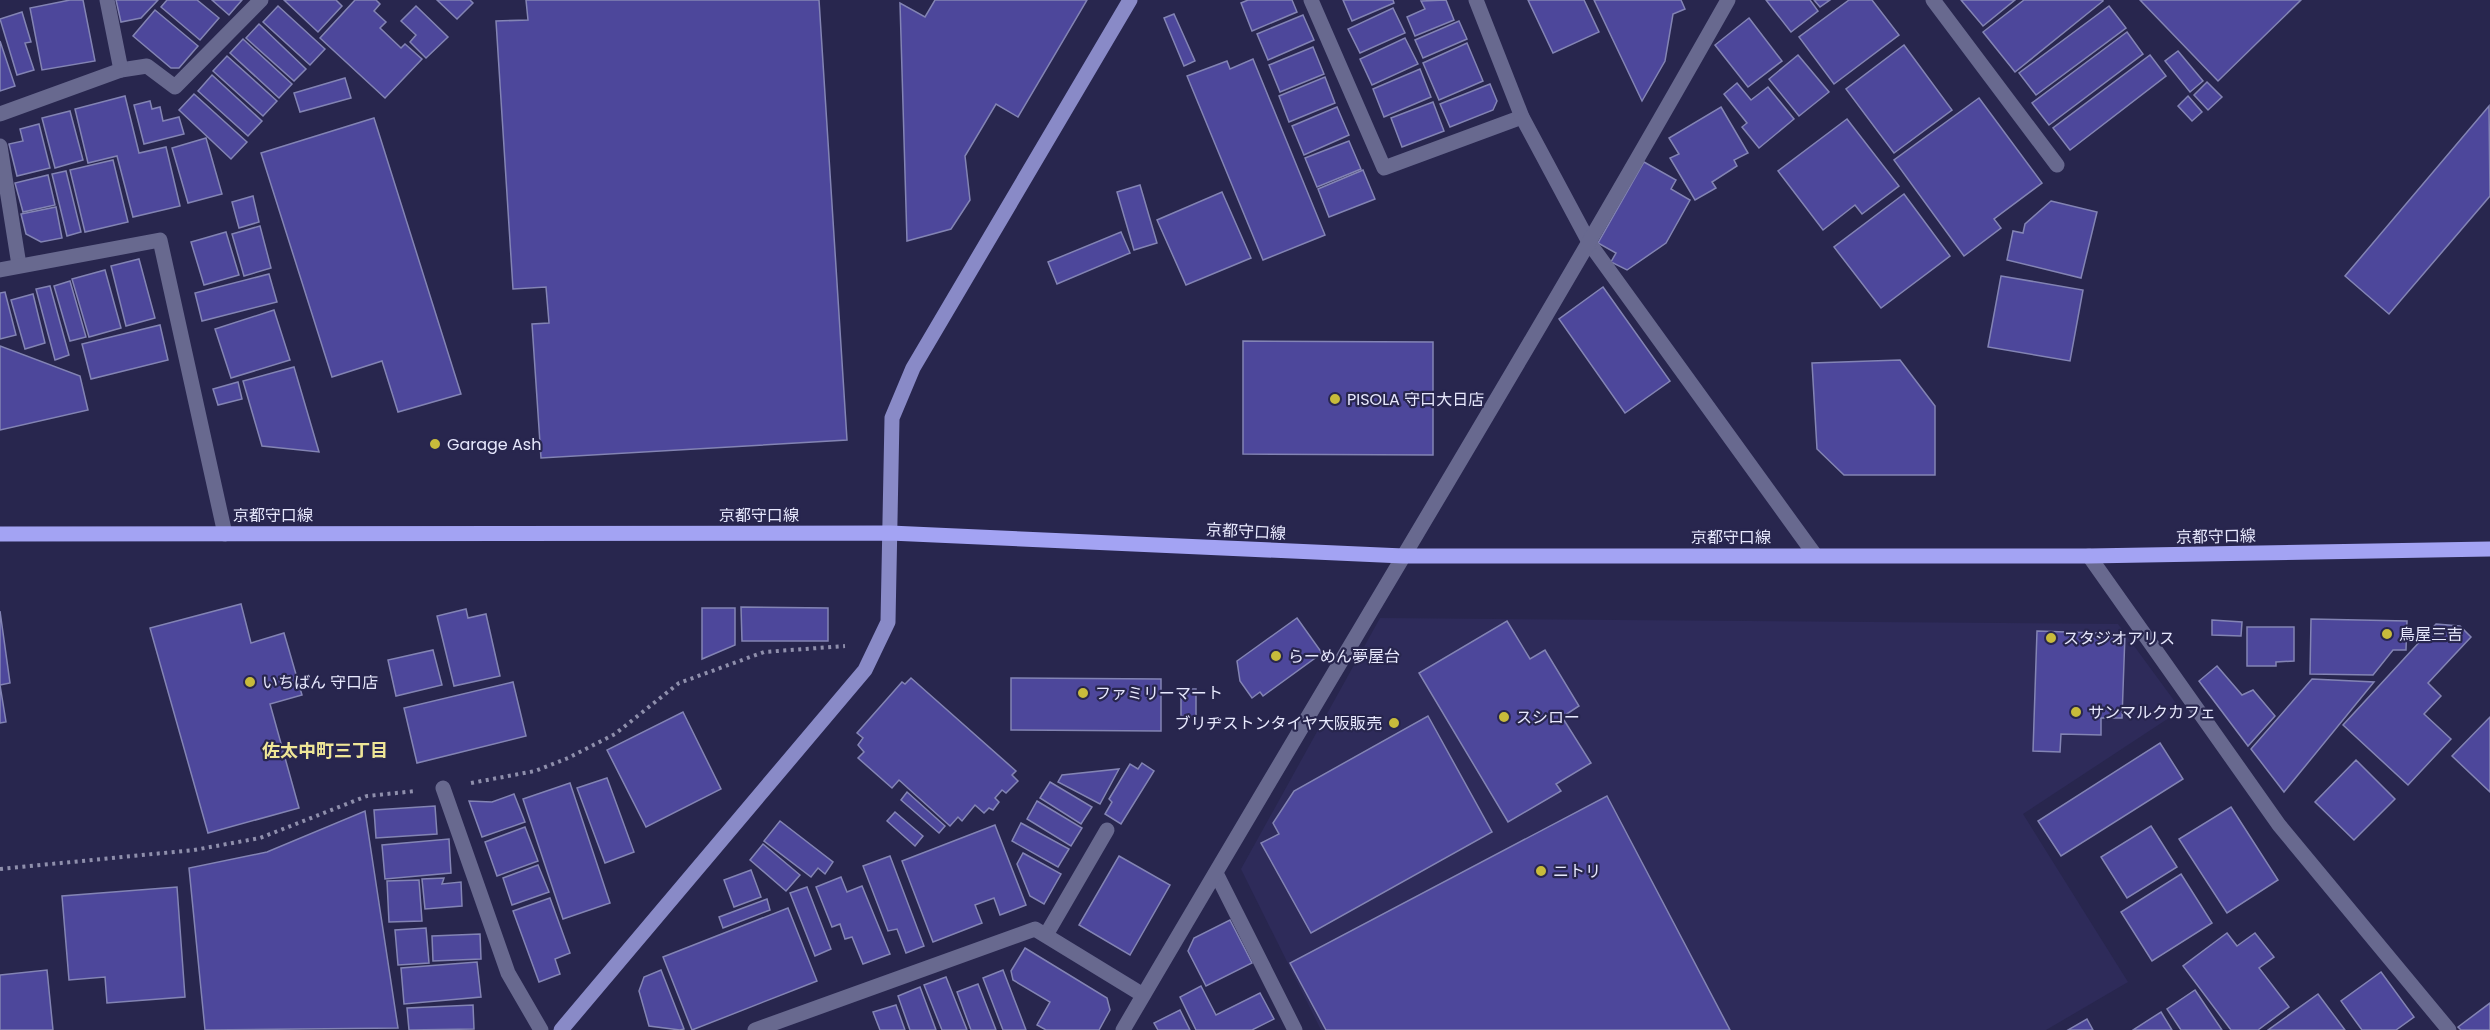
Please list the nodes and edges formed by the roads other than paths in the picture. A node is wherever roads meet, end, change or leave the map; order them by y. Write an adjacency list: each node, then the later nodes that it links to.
1 (107, 0): 8 (street)
2 (261, 0): 8 (street)
3 (1130, 0): 16 (street)
4 (1311, 0): 10 (street)
5 (1476, 0): 10 (street)
6 (1728, 0): 13 (street)
7 (1934, 0): 12 (street)
8 (121, 70): 9 (street)
9 (0, 114)
10 (1522, 117): 13 (street)
11 (0, 146): 14 (street)
12 (2056, 165)
13 (1590, 244): 20 (street); 21 (street)
14 (19, 265): 15 (street); 18 (street)
15 (0, 270)
16 (891, 533): 18 (main road, 京都守口線); 21 (main road, 京都守口線); 29 (street)
17 (0, 534): 18 (main road, 京都守口線)
18 (225, 534)
19 (2490, 549): 22 (main road, 京都守口線)
20 (1815, 555): 21 (main road, 京都守口線); 22 (main road, 京都守口線)
21 (1404, 556): 25 (street)
22 (2089, 556): 33 (street)
23 (443, 788): 28 (street)
24 (1107, 830): 26 (street)
25 (1216, 873): 27 (street); 32 (street)
26 (1046, 935): 27 (street); 30 (street)
27 (1143, 995): 31 (street)
28 (541, 1030)
29 (561, 1030)
30 (755, 1030)
31 (1123, 1030)
32 (1295, 1030)
33 (2449, 1030)

